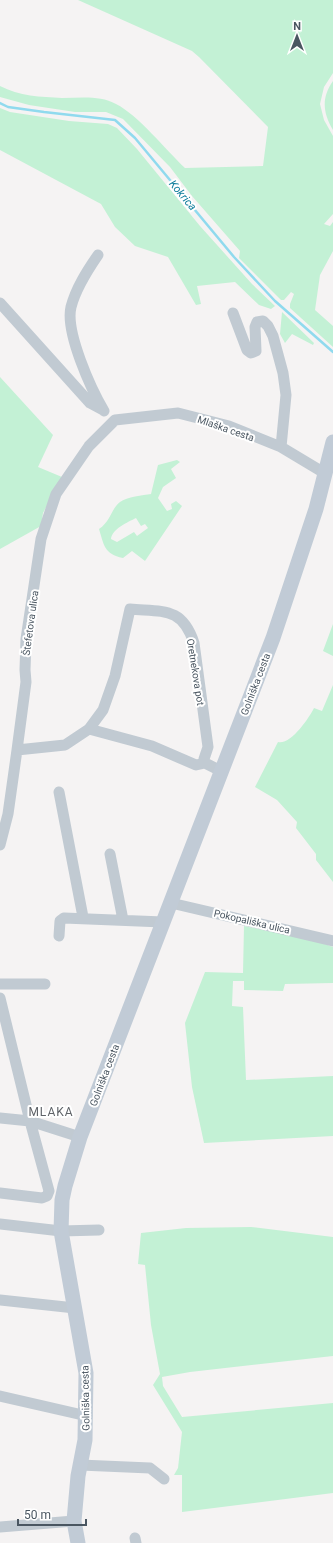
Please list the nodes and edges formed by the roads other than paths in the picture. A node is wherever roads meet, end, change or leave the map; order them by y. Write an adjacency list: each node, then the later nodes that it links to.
1 (98, 255): 4 (street)
2 (0, 303): 4 (street)
3 (233, 313): 7 (street)
4 (104, 411): 5 (street)
5 (113, 421): 7 (street, Mlaška cesta); 10 (street, Štefetova ulica)
6 (333, 442): 8 (main road, Golniška cesta)
7 (281, 447): 8 (street, Mlaška cesta)
8 (326, 474): 12 (main road, Golniška cesta)
9 (89, 729): 10 (street, Oretnekova pot); 11 (street); 11 (street, Oretnekova pot)
10 (17, 750): 14 (street, Štefetova ulica)
11 (205, 763): 12 (street)
12 (221, 772): 16 (main road, Golniška cesta)
13 (58, 792): 17 (street)
14 (0, 845)
15 (110, 854): 18 (street)
16 (171, 903): 19 (main road, Golniška cesta); 21 (street, Pokopališka ulica)
17 (83, 917): 18 (street); 20 (street)
18 (123, 920): 19 (street)
19 (163, 922): 28 (main road, Golniška cesta)
20 (60, 936)
21 (333, 941)
22 (0, 984): 23 (street)
23 (45, 984)
24 (0, 998): 25 (street)
25 (2, 1016): 27 (street)
26 (0, 1118): 27 (street)
27 (30, 1121): 28 (street); 29 (street)
28 (80, 1137): 32 (main road, Golniška cesta)
29 (0, 1193)
30 (0, 1224): 32 (street)
31 (99, 1230): 32 (street)
32 (60, 1232): 34 (main road, Golniška cesta)
33 (0, 1300): 34 (street)
34 (75, 1308): 36 (main road, Golniška cesta)
35 (0, 1396): 36 (street)
36 (87, 1416): 37 (main road, Golniška cesta)
37 (80, 1465): 38 (street); 39 (main road, Golniška cesta)
38 (164, 1480)
39 (74, 1521): 40 (street); 41 (main road, Golniška cesta)
40 (0, 1527)
41 (78, 1543)

